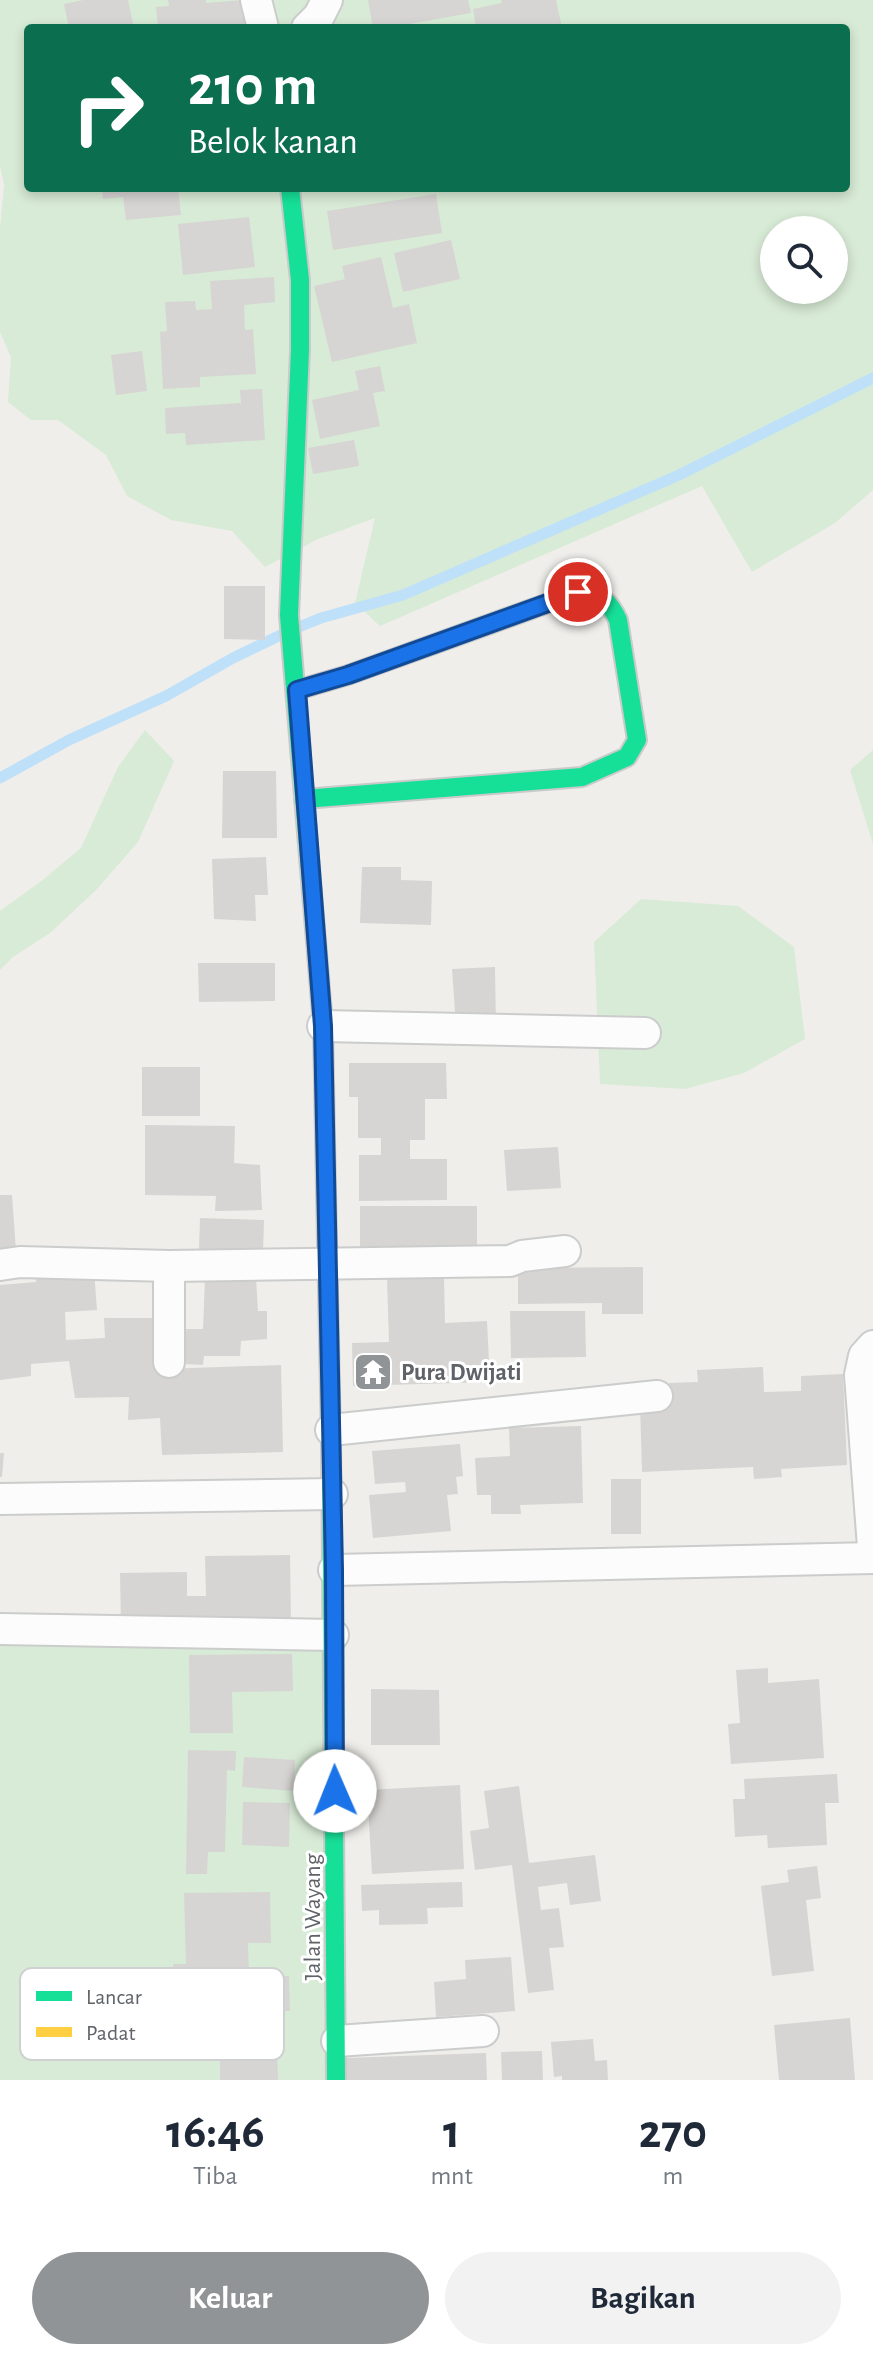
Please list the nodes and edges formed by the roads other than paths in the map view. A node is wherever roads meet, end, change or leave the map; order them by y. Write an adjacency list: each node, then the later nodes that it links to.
1 (256, 0): 3 (street)
2 (327, 0): 4 (street)
3 (262, 24)
4 (311, 24)
5 (290, 192): 6 (street, Jalan Wayang)
6 (297, 690): 7 (street, Jalan Wayang); 7 (street)
7 (304, 799): 8 (street, Jalan Wayang)
8 (323, 1026): 9 (street); 12 (street, Jalan Wayang)
9 (645, 1033)
10 (565, 1251): 12 (street)
11 (0, 1265): 13 (street)
12 (327, 1265): 13 (street); 17 (street, Jalan Wayang)
13 (169, 1266): 15 (street)
14 (873, 1346): 20 (street)
15 (169, 1362)
16 (657, 1396): 17 (street)
17 (331, 1430): 18 (street, Jalan Wayang)
18 (332, 1494): 19 (street); 22 (street, Jalan Wayang)
19 (0, 1499)
20 (873, 1547)
21 (873, 1558): 22 (street)
22 (334, 1570): 24 (street, Jalan Wayang)
23 (0, 1629): 24 (street)
24 (333, 1635): 26 (street, Jalan Wayang)
25 (483, 2031): 26 (street)
26 (337, 2041): 27 (street, Jalan Wayang)
27 (336, 2080)

